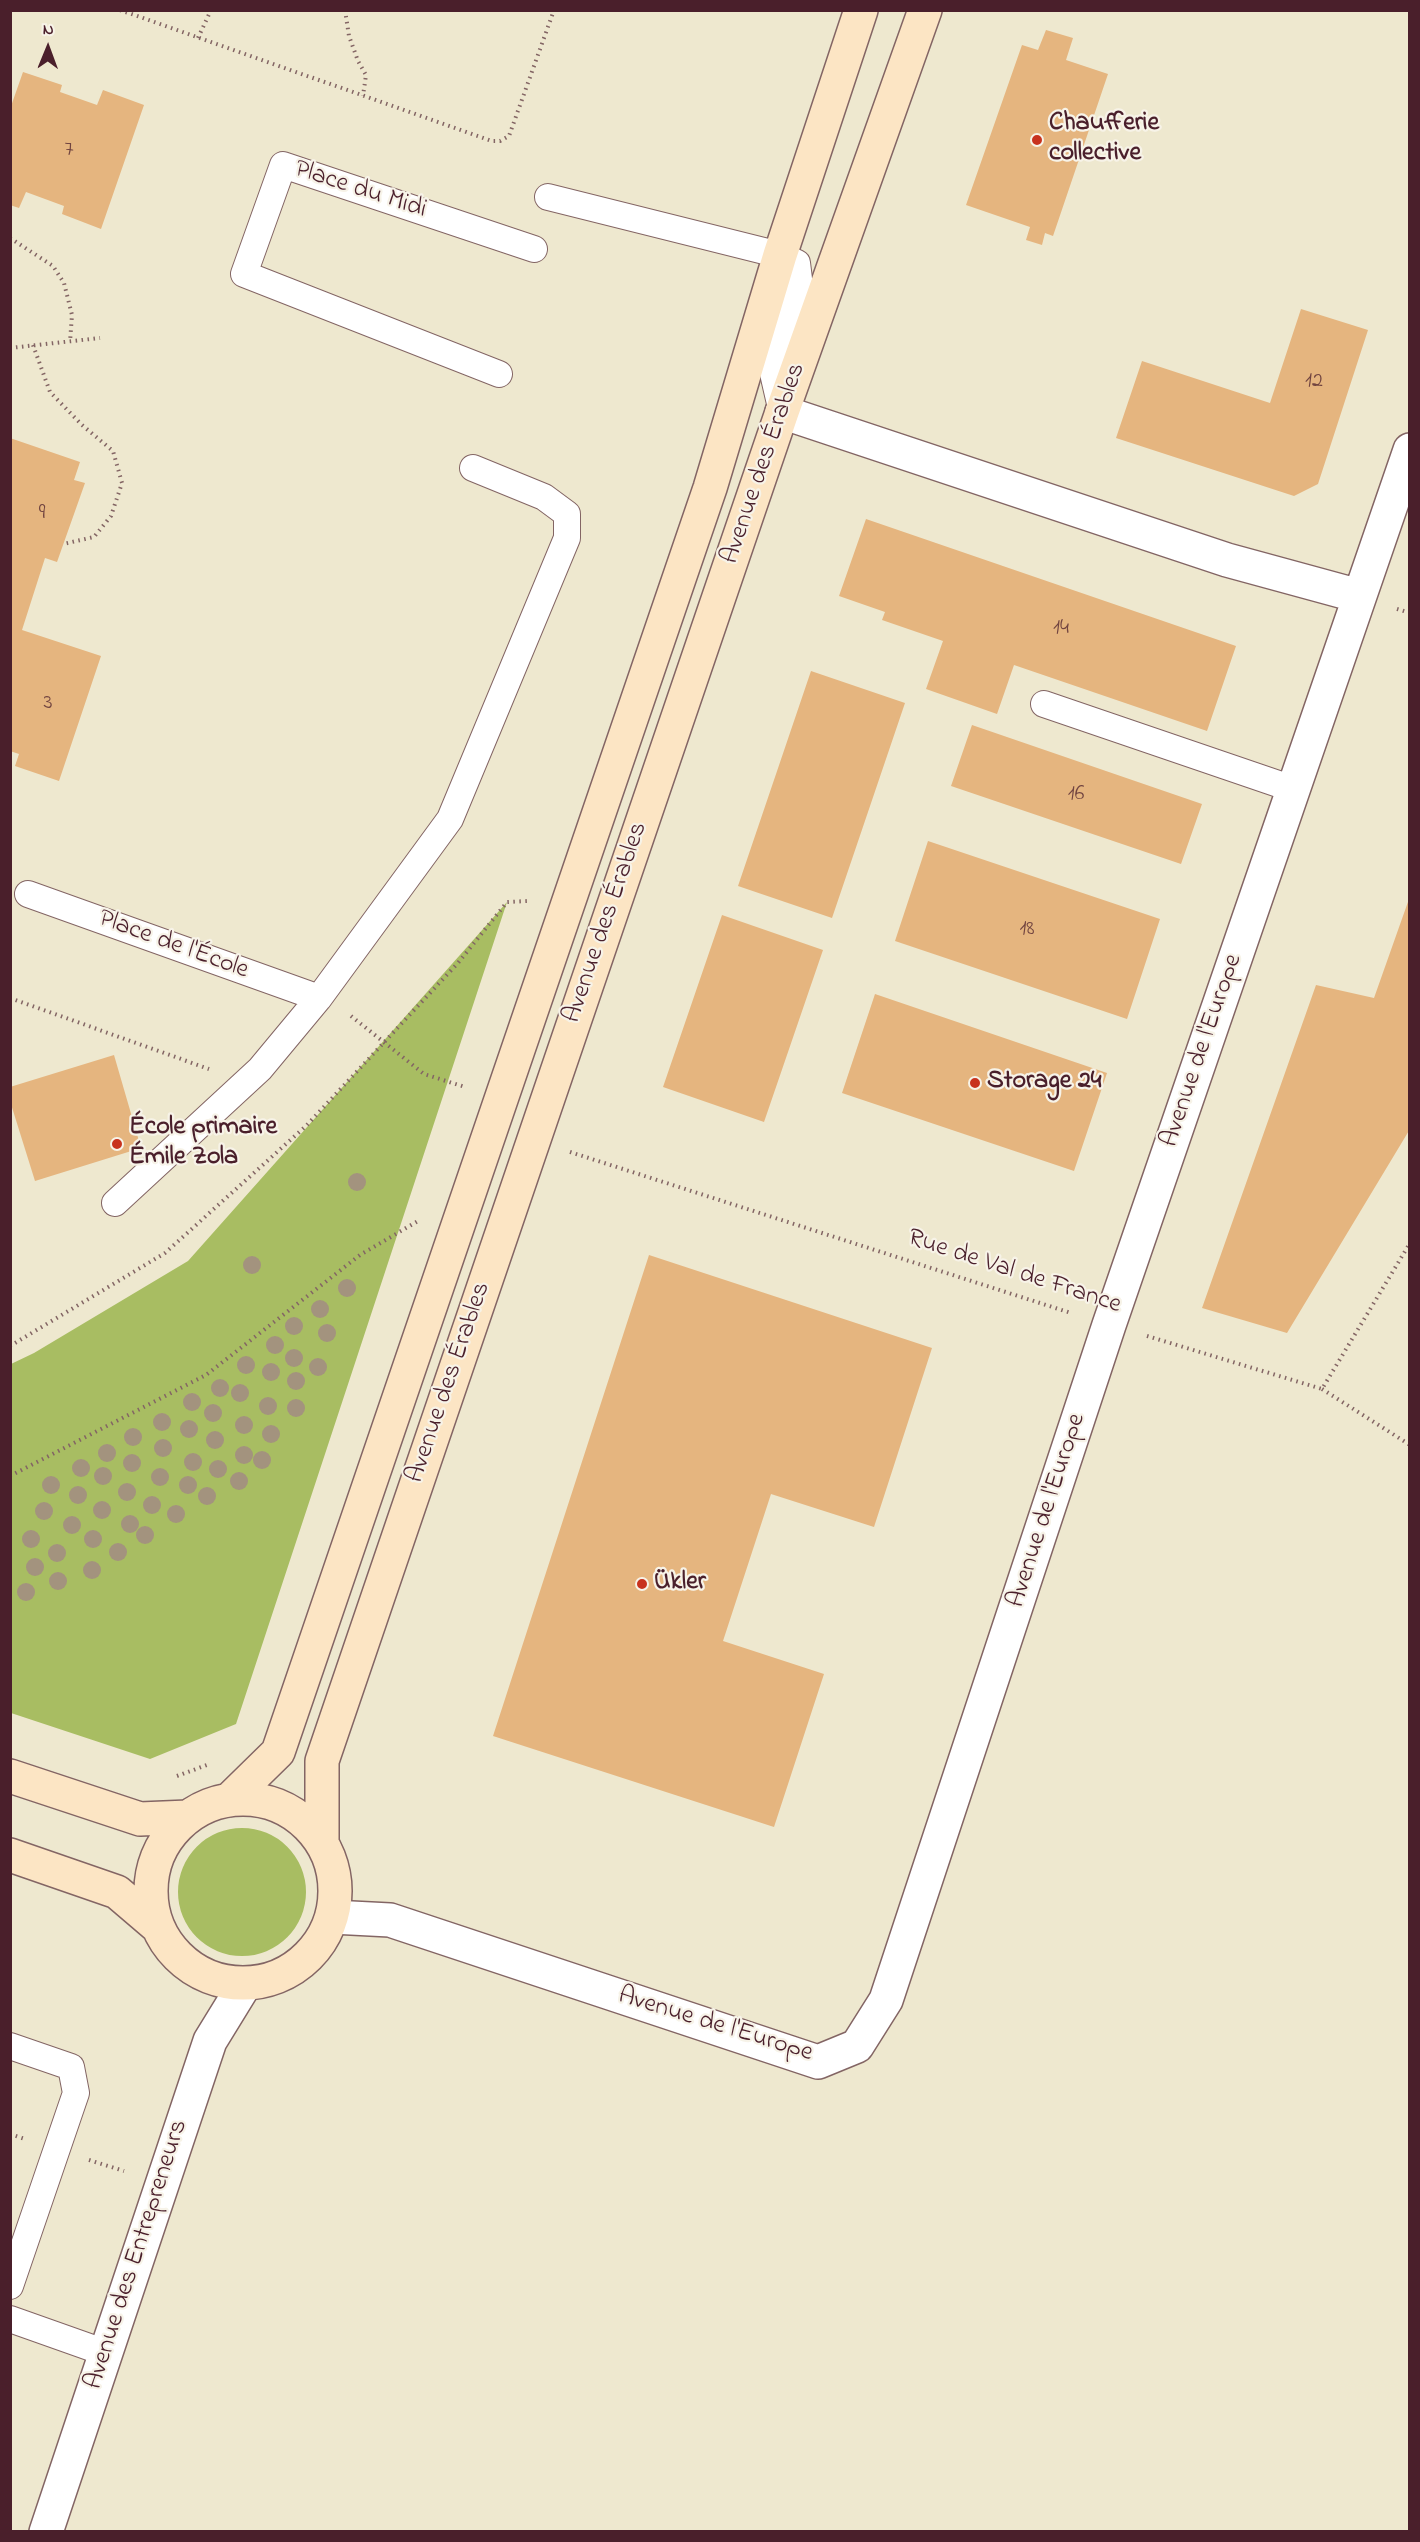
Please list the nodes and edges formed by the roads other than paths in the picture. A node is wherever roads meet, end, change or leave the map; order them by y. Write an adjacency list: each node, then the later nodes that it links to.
1 (861, 10): 5 (main road, Avenue des Érables)
2 (926, 10): 7 (main road, Avenue des Érables)
3 (548, 197): 5 (lane)
4 (534, 249): 6 (lane, Place du Midi)
5 (780, 255): 7 (lane); 17 (main road, Avenue des Érables)
6 (499, 374)
7 (782, 412): 10 (street); 19 (main road, Avenue des Érables)
8 (1410, 450): 10 (street, Avenue de l'Europe)
9 (473, 468): 14 (lane)
10 (1359, 596): 12 (street, Avenue de l'Europe)
11 (1044, 704): 12 (lane)
12 (1293, 789): 21 (street, Avenue de l'Europe)
13 (28, 894): 14 (lane, Place de l'École)
14 (319, 998): 15 (lane)
15 (115, 1203)
16 (10, 1776): 18 (main road)
17 (229, 1800): 18 (main road); 19 (main road)
18 (188, 1817): 22 (main road)
19 (322, 1842): 21 (main road)
20 (10, 1855): 22 (main road)
21 (332, 1917): 23 (main road)
22 (158, 1927): 23 (main road)
23 (245, 1984): 27 (street, Avenue des Entrepreneurs)
24 (10, 2046): 25 (lane)
25 (10, 2286)
26 (10, 2319): 27 (lane)
27 (106, 2353): 28 (street, Avenue des Entrepreneurs)
28 (46, 2532)

